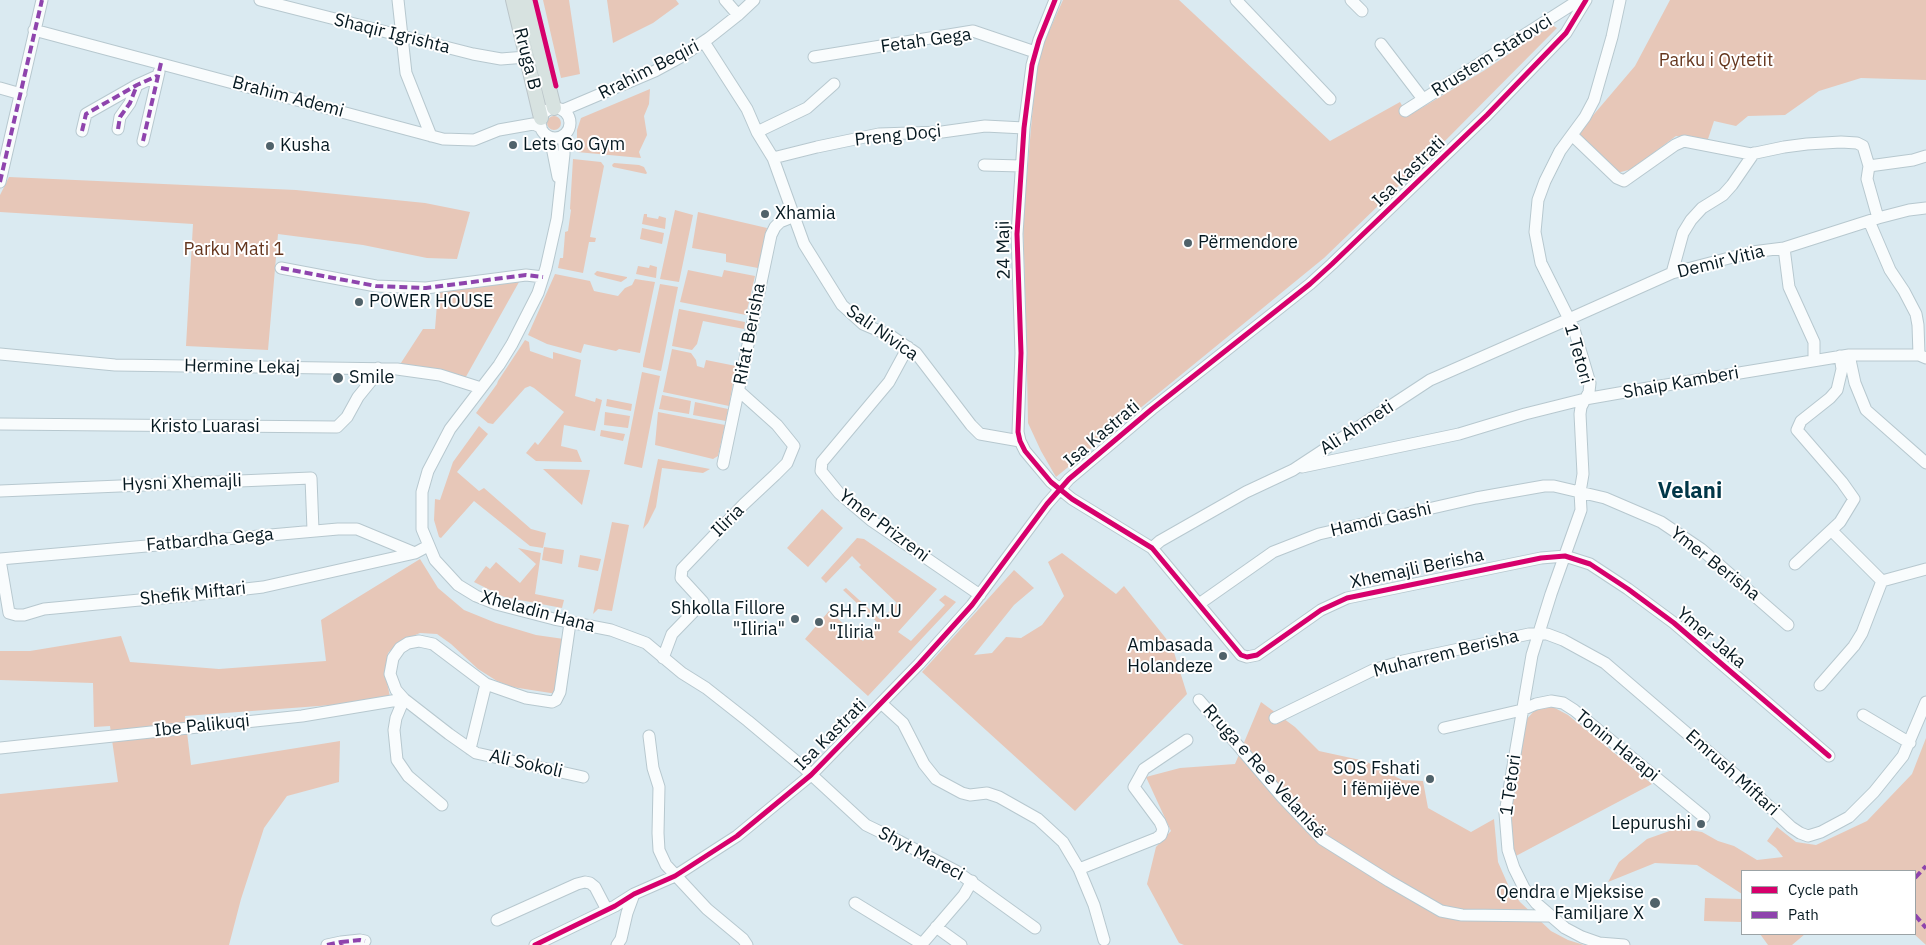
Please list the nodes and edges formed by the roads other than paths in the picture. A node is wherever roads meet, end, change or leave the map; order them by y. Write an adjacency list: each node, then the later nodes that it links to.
1 (42, 0): 16 (street)
2 (260, 0): 17 (street, Shaqir Igrishta)
3 (398, 0): 17 (street)
4 (513, 0): 21 (main road, Rruga B)
5 (527, 0): 32 (main road, Rruga B)
6 (725, 0): 15 (street)
7 (754, 0): 15 (street, Rrahim Beqiri)
8 (1054, 0): 20 (street, 24 Maji)
9 (1236, 0): 29 (street)
10 (1351, 0): 14 (street)
11 (1579, 0): 30 (street, Rrustem Statovci)
12 (1586, 0): 75 (street, Isa Kastrati)
13 (1616, 4): 41 (street, 1 Tetori)
14 (1362, 11)
15 (738, 15): 18 (street, Rrahim Beqiri)
16 (34, 30): 23 (street, Brahim Ademi); 28 (street)
17 (401, 36): 21 (street, Shaqir Igrishta); 42 (street)
18 (704, 42): 31 (street, Rrahim Beqiri); 39 (street, Sali Nivica)
19 (1381, 44): 30 (street)
20 (1035, 52): 22 (street, Fetah Gega); 36 (street, 24 Maji)
21 (526, 57): 34 (main road, Rruga B)
22 (814, 57)
23 (161, 63): 24 (street); 42 (street, Brahim Ademi)
24 (157, 76): 26 (street); 44 (street)
25 (834, 84): 39 (street)
26 (137, 85): 37 (street); 38 (street)
27 (0, 88): 28 (street)
28 (21, 94): 51 (street)
29 (1330, 99)
30 (1423, 99): 33 (street, Rrustem Statovci)
31 (588, 100): 32 (street, Rrahim Beqiri); 35 (street, Rrahim Beqiri)
32 (559, 109): 34 (street, Rruga B); 35 (street, Rruga B)
33 (1405, 111)
34 (541, 122): 42 (street, Brahim Ademi); 43 (street, Rruga B)
35 (570, 122): 40 (street)
36 (1024, 128): 47 (street, Preng Doçi); 49 (street, 24 Maji)
37 (118, 129)
38 (82, 130)
39 (757, 132): 47 (street, Sali Nivica)
40 (564, 135): 43 (street); 52 (street, Xheladin Hana)
41 (1572, 135): 45 (street); 60 (street, 1 Tetori)
42 (432, 136)
43 (550, 137): 52 (street, Xheladin Hana)
44 (143, 141)
45 (1754, 153): 50 (street); 58 (street)
46 (1926, 156): 50 (street)
47 (773, 158): 54 (street, Sali Nivica)
48 (984, 165): 49 (street)
49 (1021, 166): 71 (street, 24 Maji)
50 (1869, 166): 55 (street)
51 (0, 182)
52 (560, 184): 59 (street, Xheladin Hana)
53 (1926, 208): 55 (street, Demir Vitia)
54 (795, 216): 61 (street, Sali Nivica); 68 (street, Rifat Berisha)
55 (1873, 219): 56 (street, Demir Vitia); 64 (street)
56 (1784, 248): 58 (street, Demir Vitia); 65 (street)
57 (281, 268): 59 (street)
58 (1672, 273): 60 (street, Demir Vitia)
59 (543, 277): 67 (street, Xheladin Hana)
60 (1568, 318): 69 (street, 1 Tetori); 74 (street, Ali Ahmeti)
61 (908, 348): 71 (street, Sali Nivica); 88 (street, Ymer Prizreni)
62 (0, 354): 66 (street, Hermine Lekaj)
63 (1845, 355): 64 (street, Shaip Kamberi); 65 (street, Shaip Kamberi); 73 (street); 79 (street)
64 (1922, 356)
65 (1814, 360): 69 (street, Shaip Kamberi)
66 (378, 368): 67 (street, Hermine Lekaj); 70 (street, Kristo Luarasi)
67 (482, 388): 80 (street, Xheladin Hana)
68 (739, 391): 72 (street, Rifat Berisha); 93 (street, Iliria)
69 (1585, 399): 74 (street, Shaip Kamberi); 77 (street, 1 Tetori)
70 (0, 424)
71 (1020, 441): 75 (street)
72 (723, 464)
73 (1926, 464)
74 (1293, 470): 81 (street, Ali Ahmeti)
75 (1059, 489): 81 (street, Xhemajli Berisha); 88 (street, Isa Kastrati)
76 (0, 490): 78 (street, Hysni Xhemajli)
77 (1580, 492): 83 (street, 1 Tetori); 89 (street, Hamdi Gashi); 91 (street, Ymer Berisha)
78 (312, 530): 82 (street, Fatbardha Gega); 84 (street, Fatbardha Gega)
79 (1832, 531): 85 (street); 87 (street)
80 (428, 546): 82 (street, Shefik Miftari); 90 (street, Xheladin Hana)
81 (1152, 548): 89 (street, Xhemajli Berisha)
82 (415, 553): 84 (street, Shefik Miftari)
83 (1565, 556): 89 (street, Xhemajli Berisha); 92 (street, 1 Tetori); 109 (street, Ymer Jaka)
84 (0, 560)
85 (1795, 564)
86 (1926, 568): 87 (street)
87 (1882, 582): 95 (street)
88 (980, 595): 99 (street, Isa Kastrati)
89 (1199, 604)
90 (570, 622): 93 (street, Xheladin Hana); 94 (street, Ali Sokoli)
91 (1788, 625)
92 (1538, 634): 100 (street, 1 Tetori); 102 (street, Muharrem Berisha); 106 (street, Emrush Miftari)
93 (663, 658): 110 (street, Xheladin Hana)
94 (486, 684): 96 (street, Ali Sokoli); 108 (street, Ali Sokoli)
95 (1820, 686)
96 (404, 699): 107 (street, Ibe Palikuqi); 108 (street, Ali Sokoli); 112 (street)
97 (1199, 700): 120 (street, Rruga e Re e Velanisë)
98 (1926, 702): 106 (street, Emrush Miftari)
99 (881, 703): 110 (street, Isa Kastrati); 114 (street)
100 (1522, 710): 103 (street); 113 (street, Tonin Harapi); 120 (street, 1 Tetori)
101 (1863, 715): 106 (street)
102 (1275, 718)
103 (1444, 728)
104 (649, 736): 115 (street)
105 (1187, 740): 114 (street)
106 (1910, 743)
107 (0, 748)
108 (470, 749): 111 (street, Ali Sokoli)
109 (1829, 756)
110 (811, 775): 115 (street, Isa Kastrati); 116 (street, Shyt Mareci)
111 (583, 777)
112 (442, 805)
113 (1704, 817)
114 (1079, 869): 124 (street)
115 (675, 876): 117 (street, Isa Kastrati); 130 (street)
116 (972, 881): 122 (street); 123 (street, Shyt Mareci)
117 (634, 894): 119 (street, Isa Kastrati); 129 (street)
118 (855, 903): 131 (street)
119 (607, 910): 121 (street); 128 (street, Isa Kastrati)
120 (1550, 916): 133 (street, 1 Tetori)
121 (497, 920)
122 (936, 927): 131 (street); 132 (street)
123 (1035, 928)
124 (1104, 940)
125 (365, 941): 126 (street)
126 (341, 944): 127 (street)
127 (327, 945)
128 (535, 945)
129 (617, 945)
130 (747, 945)
131 (922, 945)
132 (961, 945)
133 (1624, 945)

